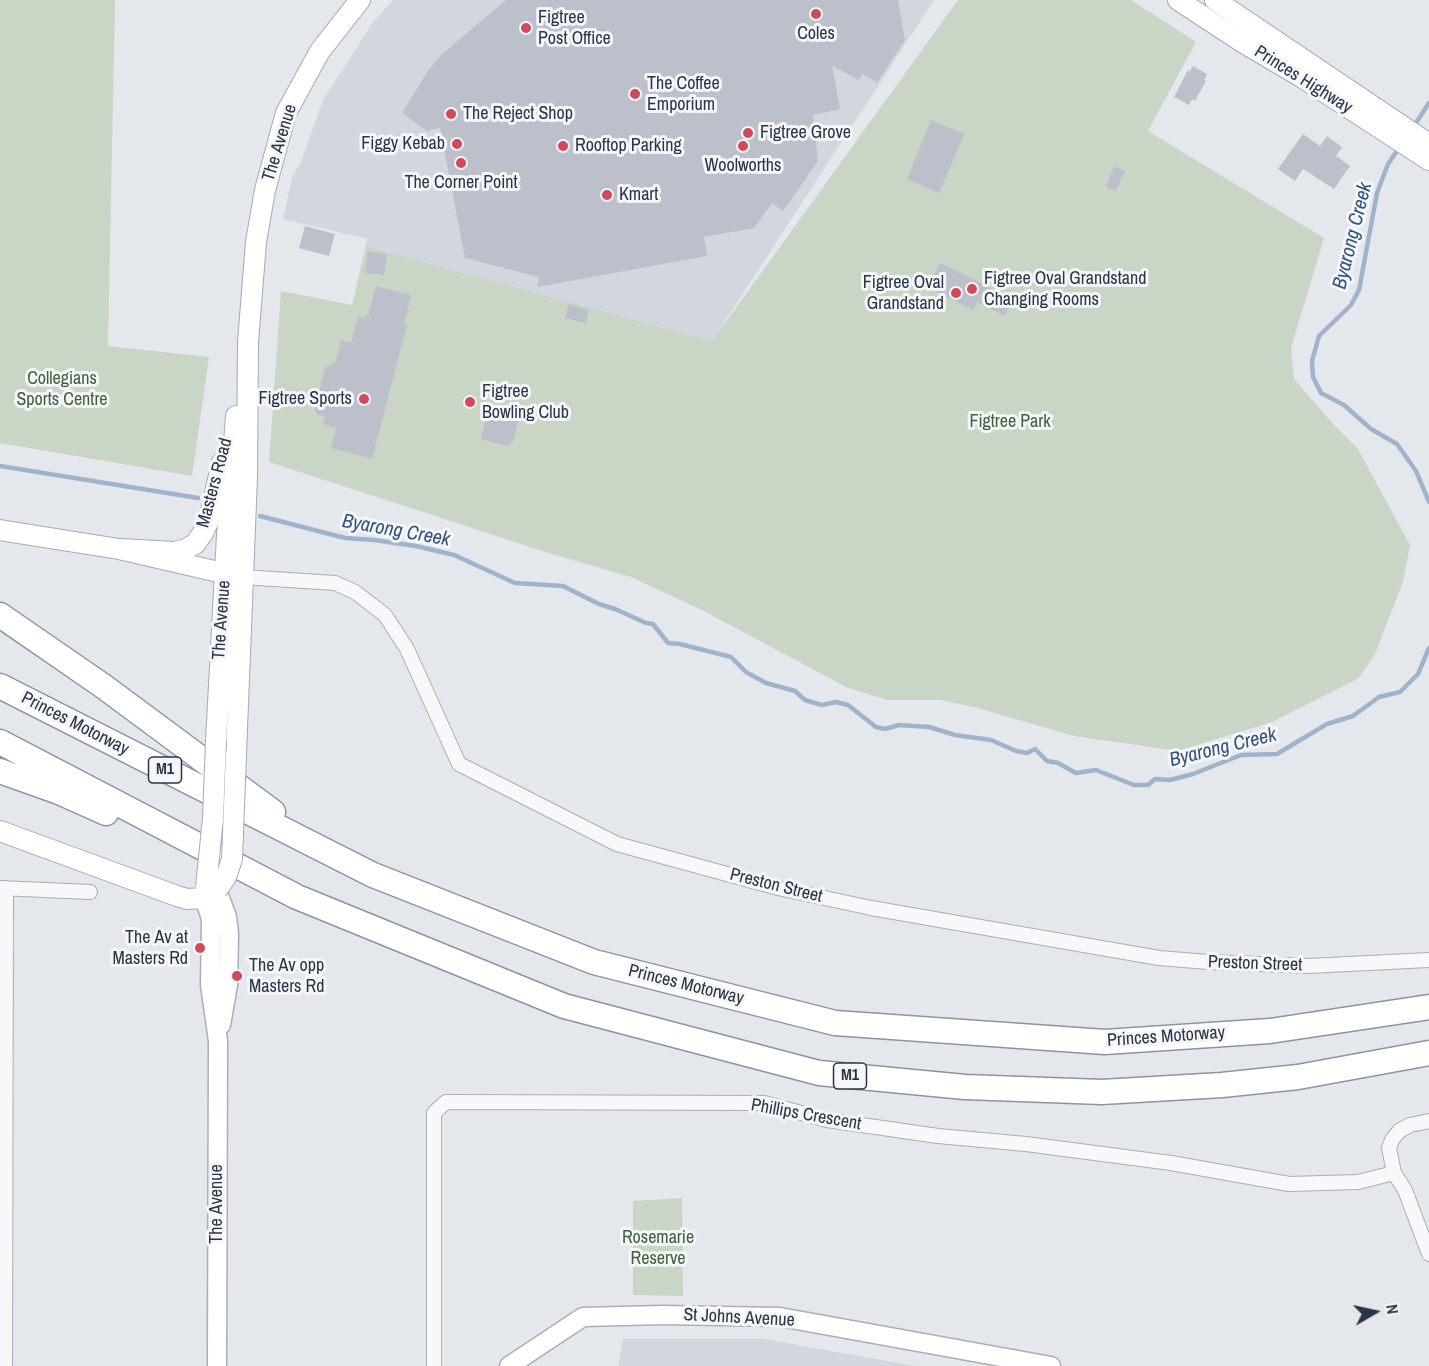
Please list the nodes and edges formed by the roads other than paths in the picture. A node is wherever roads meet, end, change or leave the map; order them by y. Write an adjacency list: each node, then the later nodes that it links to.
1 (360, 0): 6 (main road, The Avenue)
2 (1178, 0): 4 (main road, Princes Highway)
3 (1215, 0): 4 (main road, Princes Highway)
4 (1386, 124): 5 (main road, Princes Highway)
5 (1425, 149)
6 (248, 342): 8 (main road, Masters Road); 9 (main road, The Avenue)
7 (0, 530): 8 (main road, Masters Road)
8 (118, 549): 9 (main road, Masters Road)
9 (234, 575): 18 (main road, The Avenue, bridge); 18 (main road, The Avenue, bridge); 20 (street, Preston Street)
10 (0, 615): 15 (highway)
11 (0, 686): 15 (highway, Princes Motorway / M1)
12 (0, 742): 19 (highway, M1)
13 (0, 771): 19 (highway)
14 (0, 831): 18 (main road)
15 (331, 855): 23 (highway, Princes Motorway / M1)
16 (3, 888): 17 (street); 28 (street)
17 (90, 892)
18 (212, 892): 29 (street, The Avenue)
19 (297, 897): 24 (highway, M1)
20 (1429, 960)
21 (1429, 997): 23 (highway)
22 (1429, 1007): 23 (highway, Princes Motorway / M1)
23 (1386, 1013)
24 (1429, 1053)
25 (1429, 1121): 26 (street)
26 (1394, 1173): 27 (street); 30 (street, Phillips Crescent)
27 (1429, 1254)
28 (5, 1366)
29 (217, 1366)
30 (434, 1366)
31 (509, 1366): 32 (street, St Johns Avenue)
32 (1051, 1366)

